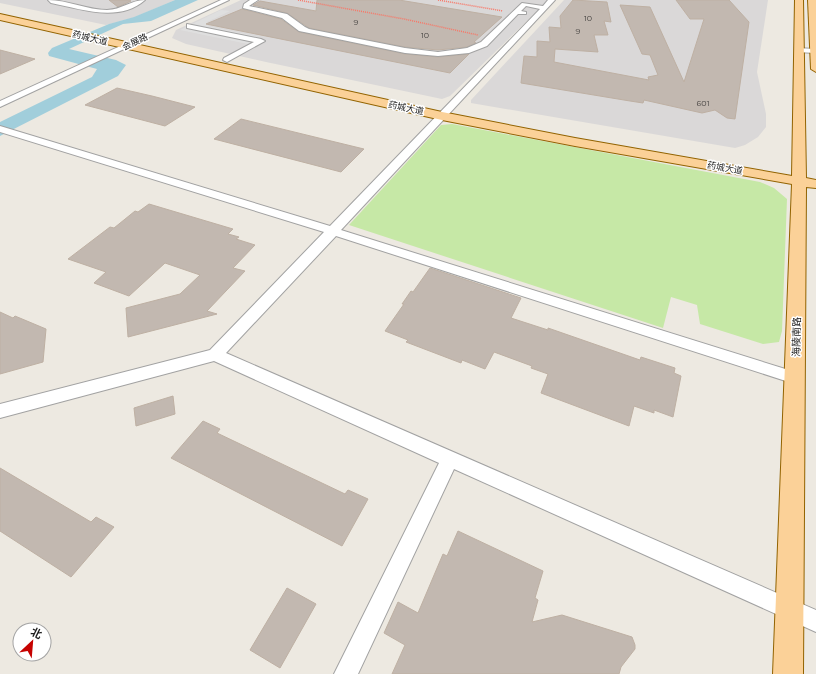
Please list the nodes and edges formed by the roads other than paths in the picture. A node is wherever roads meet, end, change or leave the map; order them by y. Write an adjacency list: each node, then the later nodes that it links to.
1 (50, 0): 2 (street)
2 (142, 0)
3 (215, 0): 15 (street, 会展路)
4 (226, 0): 15 (street, 会展路)
5 (255, 0): 14 (street)
6 (526, 2): 8 (street); 10 (street)
7 (810, 2): 16 (main road, 海陵南路)
8 (545, 8): 10 (street); 21 (street)
9 (0, 10): 15 (main road, 药城大道)
10 (516, 12): 14 (street)
11 (0, 17): 15 (main road, 药城大道)
12 (190, 26): 17 (street)
13 (485, 30): 14 (street)
14 (493, 35)
15 (129, 42): 17 (main road, 药城大道); 19 (street, 会展路); 20 (street, 会展路); 21 (main road, 药城大道)
16 (810, 50): 18 (main road, 海陵南路); 23 (main road, 海陵南路)
17 (227, 60): 21 (main road, 药城大道)
18 (816, 69)
19 (0, 98)
20 (0, 104)
21 (445, 113): 23 (main road, 药城大道); 24 (street)
22 (6, 131): 24 (street)
23 (808, 178): 26 (main road, 海陵南路)
24 (333, 231): 25 (street); 26 (street)
25 (215, 355): 27 (street); 28 (street)
26 (795, 378): 29 (main road, 海陵南路)
27 (0, 411)
28 (450, 459): 29 (street); 31 (street)
29 (789, 609): 30 (street); 32 (main road, 海陵南路)
30 (816, 621)
31 (346, 674)
32 (788, 674)

